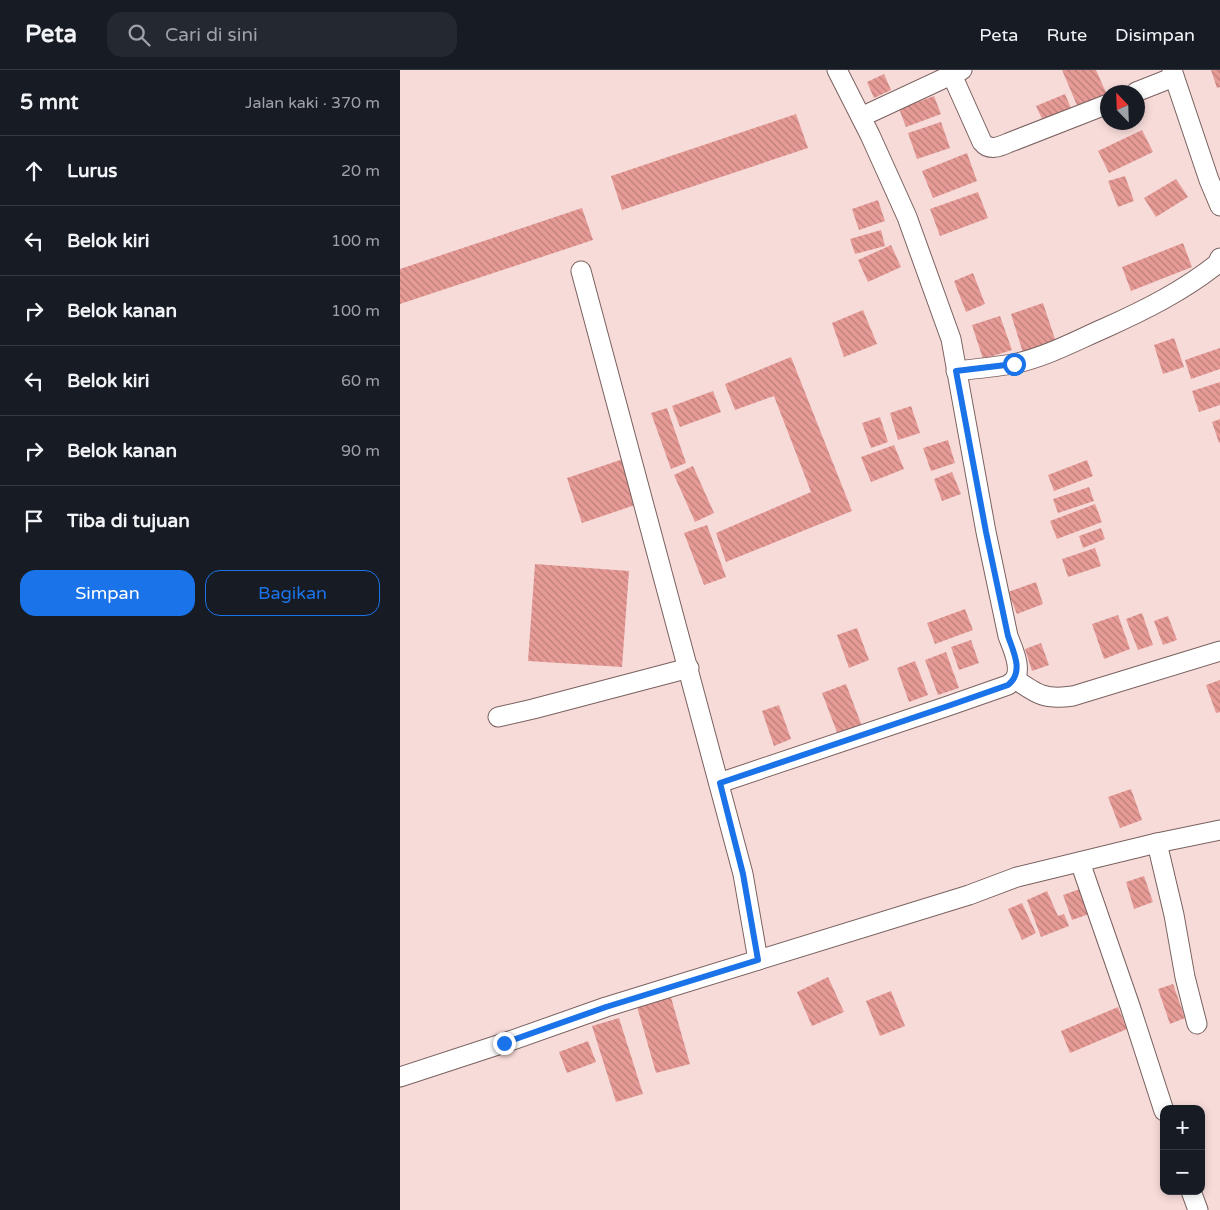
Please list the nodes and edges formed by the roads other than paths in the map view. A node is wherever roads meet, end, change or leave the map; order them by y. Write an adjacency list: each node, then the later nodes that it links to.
1 (837, 70): 6 (street)
2 (957, 72): 5 (street); 6 (street)
3 (1173, 74): 4 (street); 7 (street)
4 (1145, 88)
5 (1100, 107)
6 (861, 117): 10 (street)
7 (1220, 206)
8 (1219, 265): 10 (street)
9 (581, 271): 12 (street)
10 (956, 371): 13 (street)
11 (1220, 651): 13 (street)
12 (689, 668): 14 (street); 15 (street)
13 (1015, 679): 15 (street)
14 (498, 717)
15 (720, 783): 19 (street)
16 (1220, 830): 17 (street)
17 (1157, 843): 18 (street); 20 (street)
18 (1080, 862): 19 (street); 22 (street)
19 (758, 960): 21 (street)
20 (1198, 1024)
21 (400, 1076)
22 (1162, 1105)
23 (1192, 1195): 24 (street)
24 (1198, 1210)

